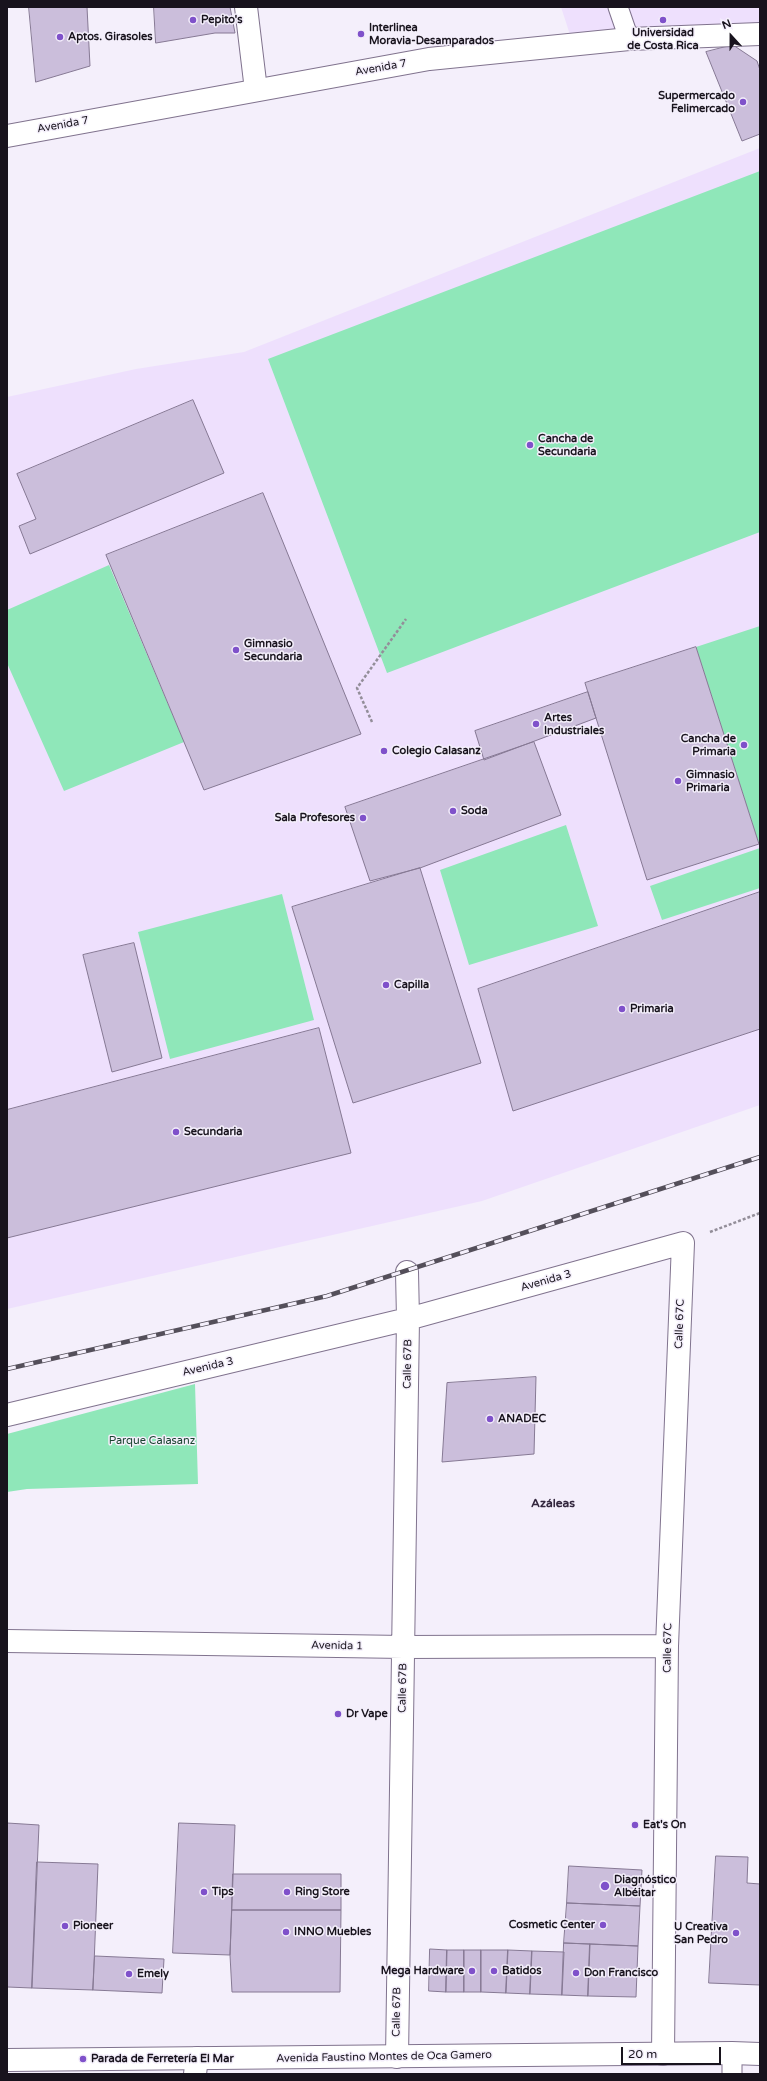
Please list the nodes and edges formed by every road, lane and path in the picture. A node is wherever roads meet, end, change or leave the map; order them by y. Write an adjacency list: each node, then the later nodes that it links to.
1 (246, 7): 5 (main road)
2 (618, 7): 4 (lane)
3 (760, 34): 4 (main road, Avenida 7)
4 (629, 39): 5 (main road, Avenida 7)
5 (256, 90): 6 (main road, Avenida 7)
6 (7, 136)
7 (406, 619): 8 (path)
8 (372, 722)
9 (760, 1213): 10 (path)
10 (683, 1243): 12 (main road, Avenida 3); 15 (main road, Calle 67C)
11 (407, 1272): 12 (main road)
12 (408, 1319): 13 (main road, Avenida 3); 16 (main road, Calle 67B)
13 (7, 1415)
14 (7, 1641): 16 (main road, Avenida 1)
15 (667, 1646): 16 (main road, Avenida 1); 17 (main road, Calle 67C)
16 (404, 1647): 19 (main road, Calle 67B)
17 (663, 2054): 19 (main road, Avenida Faustino Montes de Oca Gamero); 21 (main road, Avenida Faustino Montes de Oca Gamero)
18 (760, 2054): 21 (main road, Avenida Faustino Montes de Oca Gamero)
19 (396, 2056): 22 (main road, Avenida Faustino Montes de Oca Gamero)
20 (7, 2060): 22 (main road, Avenida Faustino Montes de Oca Gamero)
21 (732, 2064)
22 (196, 2066)

